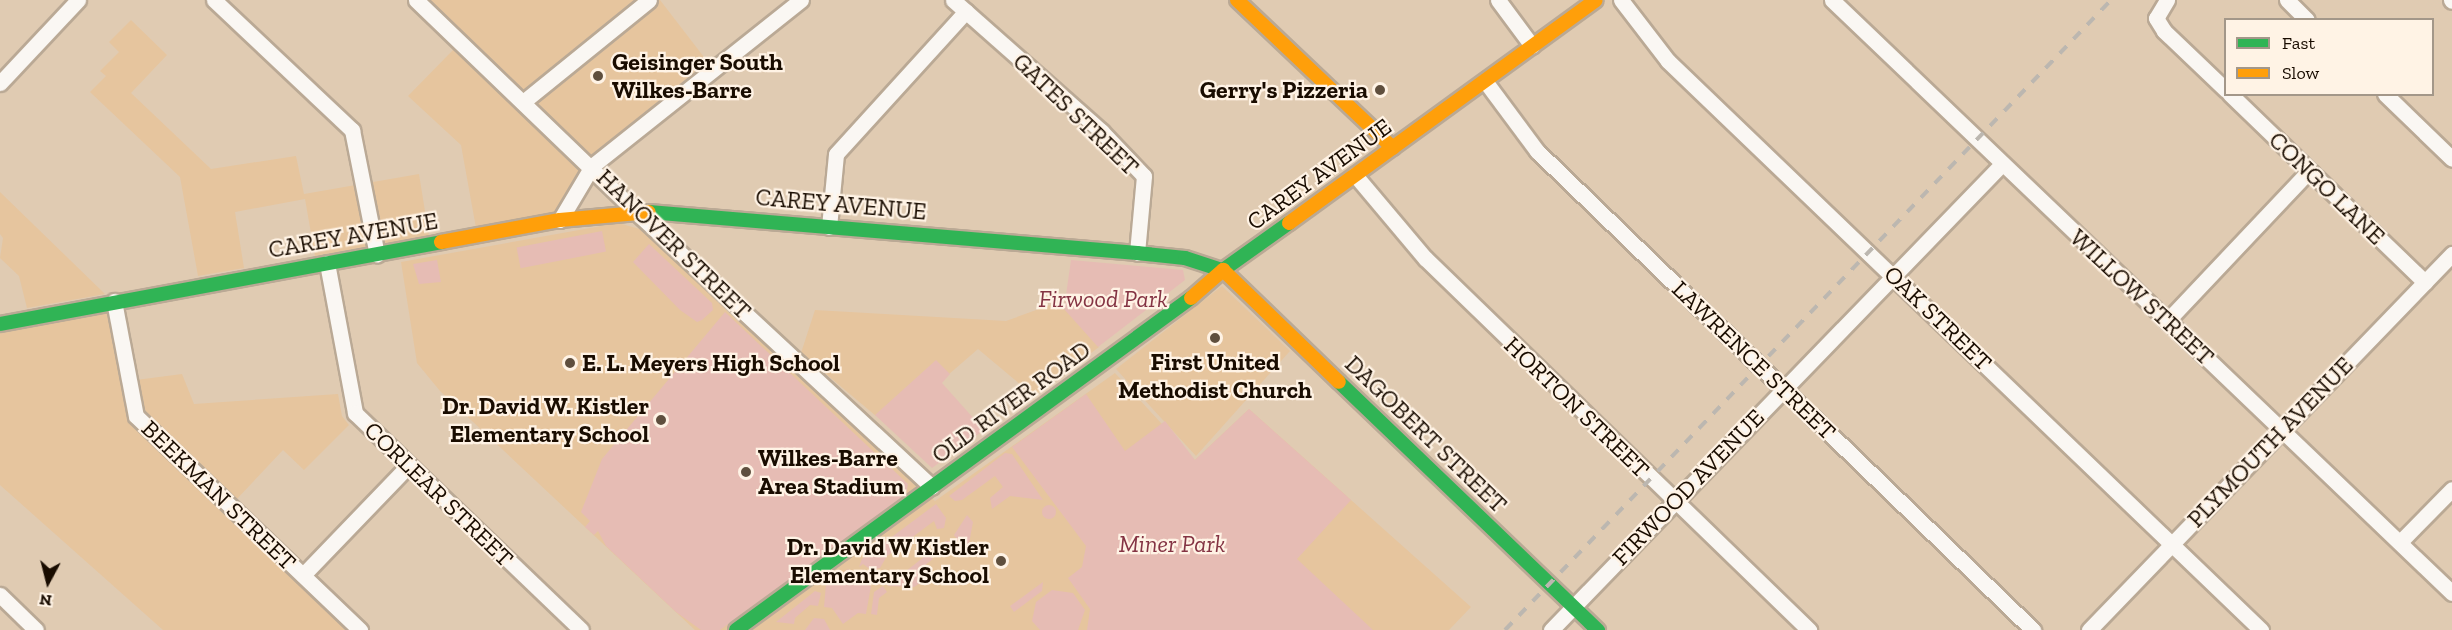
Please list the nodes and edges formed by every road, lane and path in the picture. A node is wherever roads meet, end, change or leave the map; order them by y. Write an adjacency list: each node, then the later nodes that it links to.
1 (78, 0): 18 (street)
2 (214, 0): 34 (street)
3 (416, 0): 22 (street, HANOVER STREET)
4 (649, 0): 22 (street)
5 (801, 0): 26 (street)
6 (954, 0): 14 (street, GATES STREET)
7 (1237, 0): 23 (main road)
8 (1498, 0): 16 (street)
9 (1596, 0): 16 (main road, CAREY AVENUE)
10 (1621, 0): 37 (street, OAK STREET)
11 (1832, 0): 25 (street, WILLOW STREET)
12 (2167, 0): 19 (street)
13 (2287, 0): 15 (street)
14 (966, 11): 31 (street); 32 (street, GATES STREET)
15 (2305, 18)
16 (1532, 46): 17 (main road, CAREY AVENUE)
17 (1485, 81): 23 (main road, CAREY AVENUE); 42 (street, LAWRENCE STREET)
18 (0, 83)
19 (2224, 88)
20 (2232, 96): 27 (street, CONGO LANE)
21 (2387, 96): 24 (street)
22 (523, 102): 26 (street, HANOVER STREET)
23 (1394, 148): 28 (main road, CAREY AVENUE)
24 (2452, 159)
25 (2002, 164): 37 (street, FIRWOOD AVENUE); 40 (street, WILLOW STREET)
26 (592, 166): 29 (street, HANOVER STREET); 30 (street)
27 (2309, 171): 38 (street, CONGO LANE); 40 (street)
28 (1355, 175): 36 (main road, CAREY AVENUE); 47 (street, HORTON STREET)
29 (635, 212): 30 (main road, CAREY AVENUE); 31 (main road, CAREY AVENUE); 45 (street, HANOVER STREET)
30 (560, 220): 34 (main road, CAREY AVENUE)
31 (829, 226): 32 (main road, CAREY AVENUE)
32 (1137, 253): 36 (main road, CAREY AVENUE)
33 (2452, 254): 38 (street, PLYMOUTH AVENUE)
34 (377, 255): 35 (main road, CAREY AVENUE)
35 (327, 263): 39 (main road, CAREY AVENUE); 44 (street, CORLEAR STREET)
36 (1223, 270): 45 (main road, OLD RIVER ROAD); 53 (main road, DAGOBERT STREET)
37 (1893, 275): 42 (street, FIRWOOD AVENUE); 49 (street, OAK STREET)
38 (2425, 282): 43 (street, PLYMOUTH AVENUE)
39 (114, 301): 41 (main road, CAREY AVENUE); 50 (street, BEEKMAN STREET)
40 (2167, 321): 43 (street, WILLOW STREET)
41 (0, 324)
42 (1784, 389): 47 (street, FIRWOOD AVENUE); 61 (street, LAWRENCE STREET)
43 (2283, 431): 48 (street, WILLOW STREET); 49 (street, PLYMOUTH AVENUE)
44 (408, 466): 50 (street); 56 (street, CORLEAR STREET)
45 (932, 487): 57 (main road, OLD RIVER ROAD)
46 (2452, 489): 48 (street)
47 (1674, 501): 53 (street, FIRWOOD AVENUE); 60 (street, HORTON STREET)
48 (2400, 542): 51 (street, WILLOW STREET)
49 (2172, 543): 62 (street, PLYMOUTH AVENUE); 63 (street, OAK STREET)
50 (303, 575): 55 (street, BEEKMAN STREET)
51 (2452, 593)
52 (0, 595): 54 (street)
53 (1574, 606): 58 (street, FIRWOOD AVENUE); 59 (main road, DAGOBERT STREET)
54 (36, 630)
55 (360, 630)
56 (581, 630)
57 (736, 630)
58 (1551, 630)
59 (1598, 630)
60 (1809, 630)
61 (2033, 630)
62 (2089, 630)
63 (2261, 630)

